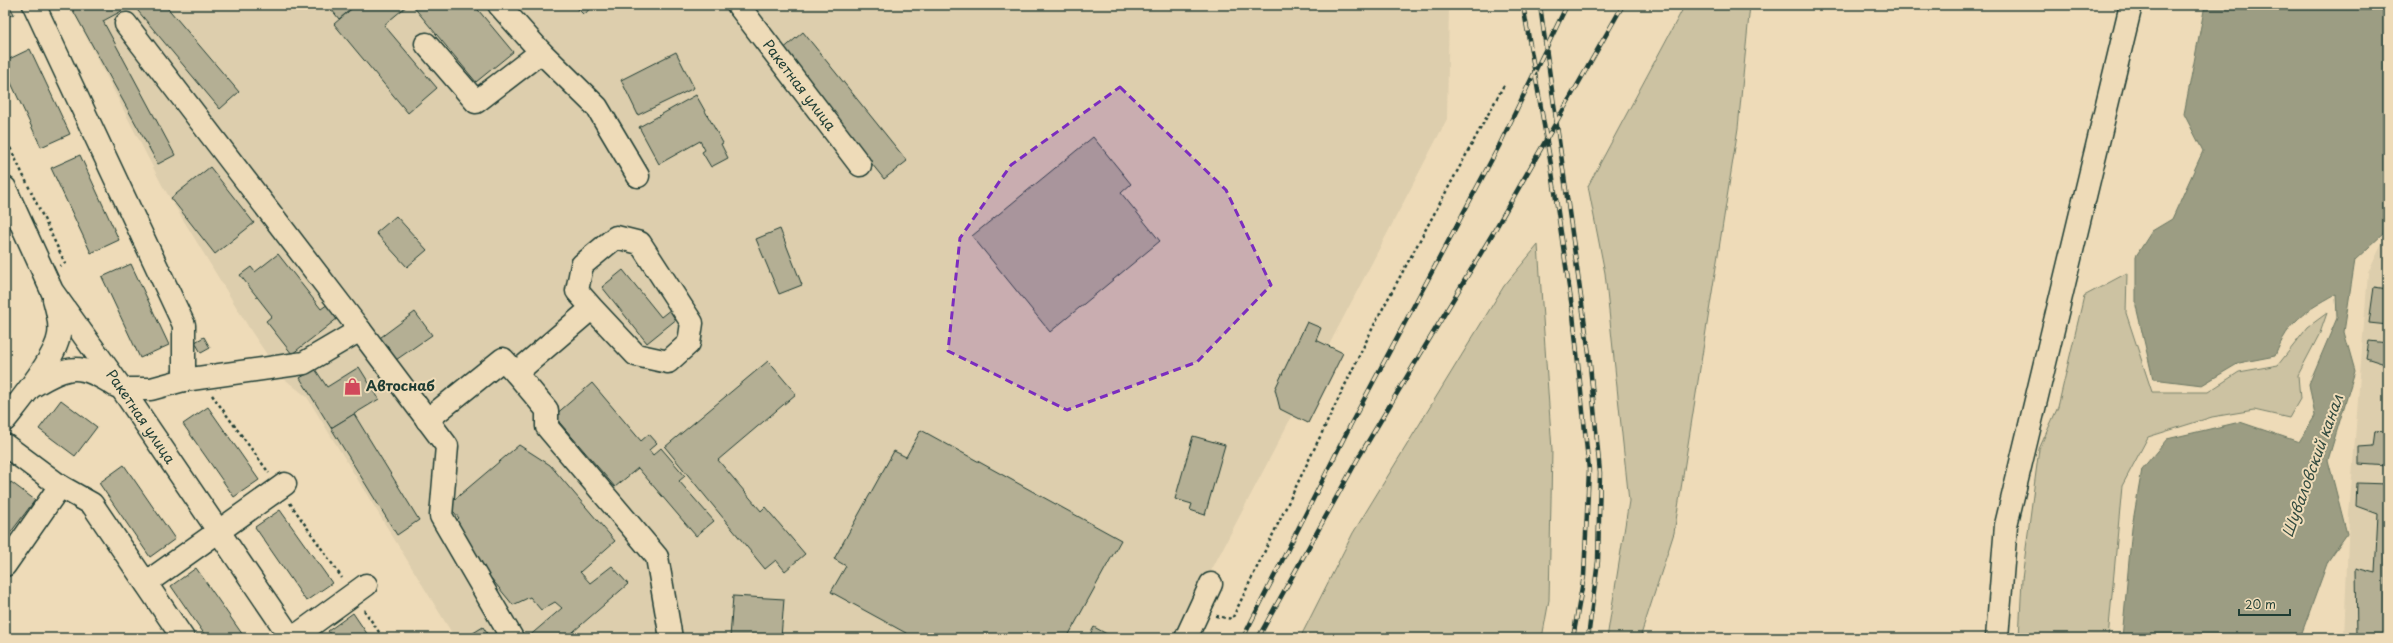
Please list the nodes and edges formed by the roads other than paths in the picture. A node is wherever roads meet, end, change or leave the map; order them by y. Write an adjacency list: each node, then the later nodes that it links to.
1 (34, 5): 15 (street)
2 (500, 5): 7 (street)
3 (738, 5): 8 (street, Ракетная улица)
4 (2131, 5): 33 (street)
5 (126, 24): 13 (street)
6 (426, 44): 7 (street)
7 (541, 52): 9 (street)
8 (860, 165)
9 (638, 176)
10 (5, 188): 11 (street, Ракетная улица)
11 (52, 291): 16 (street); 17 (street, Ракетная улица)
12 (592, 308): 12 (street); 14 (street)
13 (360, 330): 15 (street); 19 (street)
14 (516, 373): 19 (street); 31 (street)
15 (192, 379): 17 (street)
16 (28, 389): 17 (street); 18 (street)
17 (122, 389): 23 (street, Ракетная улица)
18 (6, 418)
19 (428, 420): 30 (street)
20 (5, 445): 21 (street)
21 (60, 486): 24 (street); 25 (street)
22 (283, 486): 23 (street)
23 (219, 532): 25 (street); 29 (street, Ракетная улица)
24 (5, 564)
25 (146, 584): 28 (street)
26 (1211, 584): 32 (street)
27 (360, 590): 29 (street)
28 (184, 638)
29 (292, 638)
30 (512, 638)
31 (671, 638)
32 (1186, 638)
33 (1997, 638)

